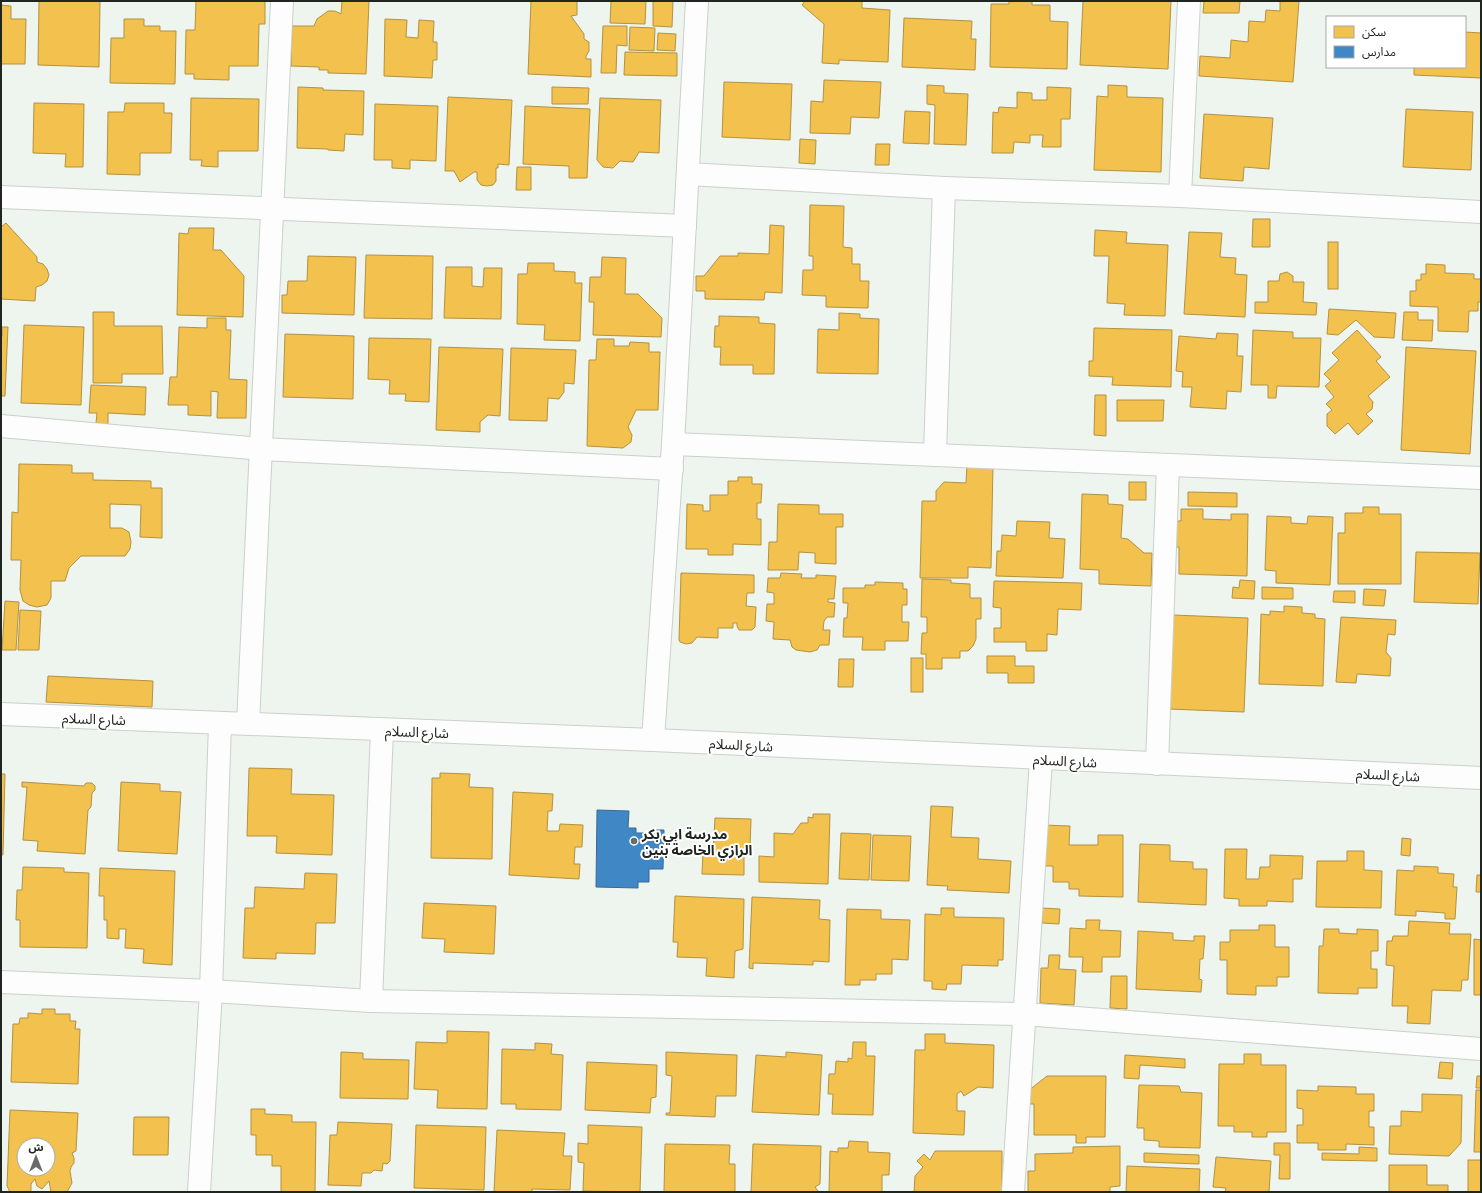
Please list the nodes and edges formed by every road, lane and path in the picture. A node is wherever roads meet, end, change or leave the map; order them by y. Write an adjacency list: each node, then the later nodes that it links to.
1 (282, 1): 8 (street)
2 (697, 1): 4 (street)
3 (1190, 1): 6 (street)
4 (688, 174): 5 (street); 10 (street)
5 (944, 188): 6 (street); 14 (street)
6 (1180, 196): 9 (street)
7 (1, 197): 8 (street)
8 (273, 209): 10 (street); 13 (street)
9 (1481, 212)
10 (685, 226): 12 (street)
11 (1, 426): 13 (street)
12 (673, 444): 14 (street); 16 (street)
13 (261, 449): 16 (street); 19 (street)
14 (936, 453): 15 (street)
15 (1168, 465): 17 (street); 24 (street)
16 (672, 469): 22 (street)
17 (1481, 478)
18 (1, 714): 20 (street, شارع السلام)
19 (248, 723): 20 (street, شارع السلام); 21 (street, شارع السلام)
20 (220, 724): 27 (street)
21 (382, 730): 22 (street, شارع السلام); 28 (street)
22 (653, 740): 23 (street, شارع السلام)
23 (1041, 759): 24 (street, شارع السلام); 29 (street)
24 (1157, 764): 25 (street, شارع السلام)
25 (1481, 778)
26 (1, 982): 27 (street)
27 (212, 991): 28 (street); 31 (street)
28 (371, 1000): 29 (street)
29 (1024, 1014): 30 (street); 32 (street)
30 (1481, 1049)
31 (199, 1192)
32 (1012, 1192)

